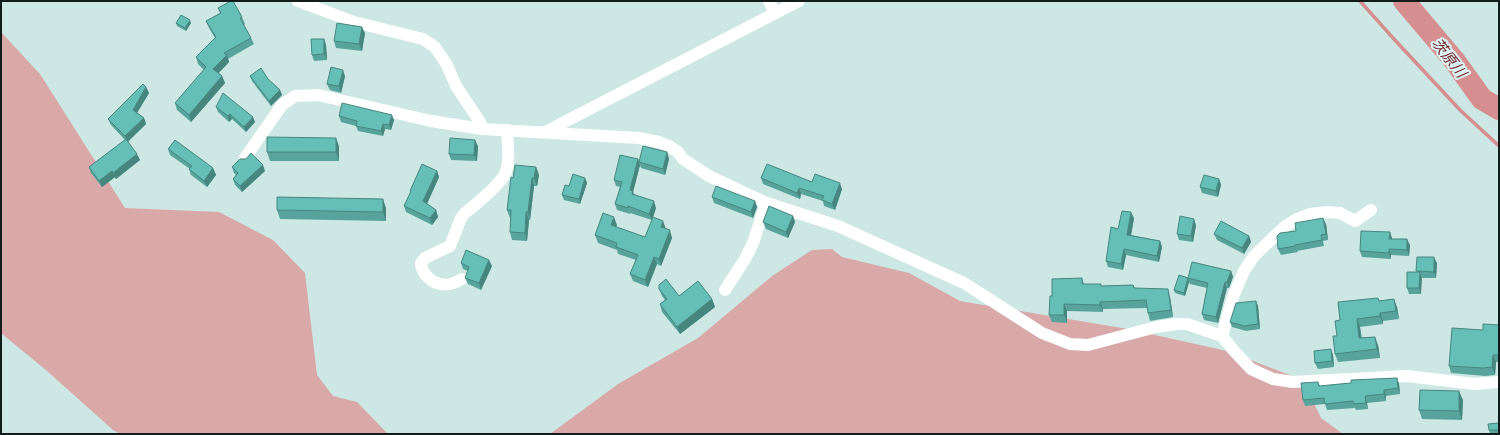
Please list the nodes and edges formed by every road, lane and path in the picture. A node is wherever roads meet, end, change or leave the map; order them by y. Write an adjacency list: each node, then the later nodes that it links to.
1 (298, 1): 5 (street)
2 (769, 1): 4 (street)
3 (800, 1): 4 (street)
4 (775, 13): 7 (street)
5 (482, 129): 6 (street); 8 (street)
6 (507, 130): 7 (street); 11 (street)
7 (544, 133): 9 (street)
8 (245, 158)
9 (766, 203): 12 (street); 13 (street)
10 (1371, 210): 13 (street)
11 (462, 279)
12 (725, 290)
13 (1222, 336): 14 (street)
14 (1499, 382)

